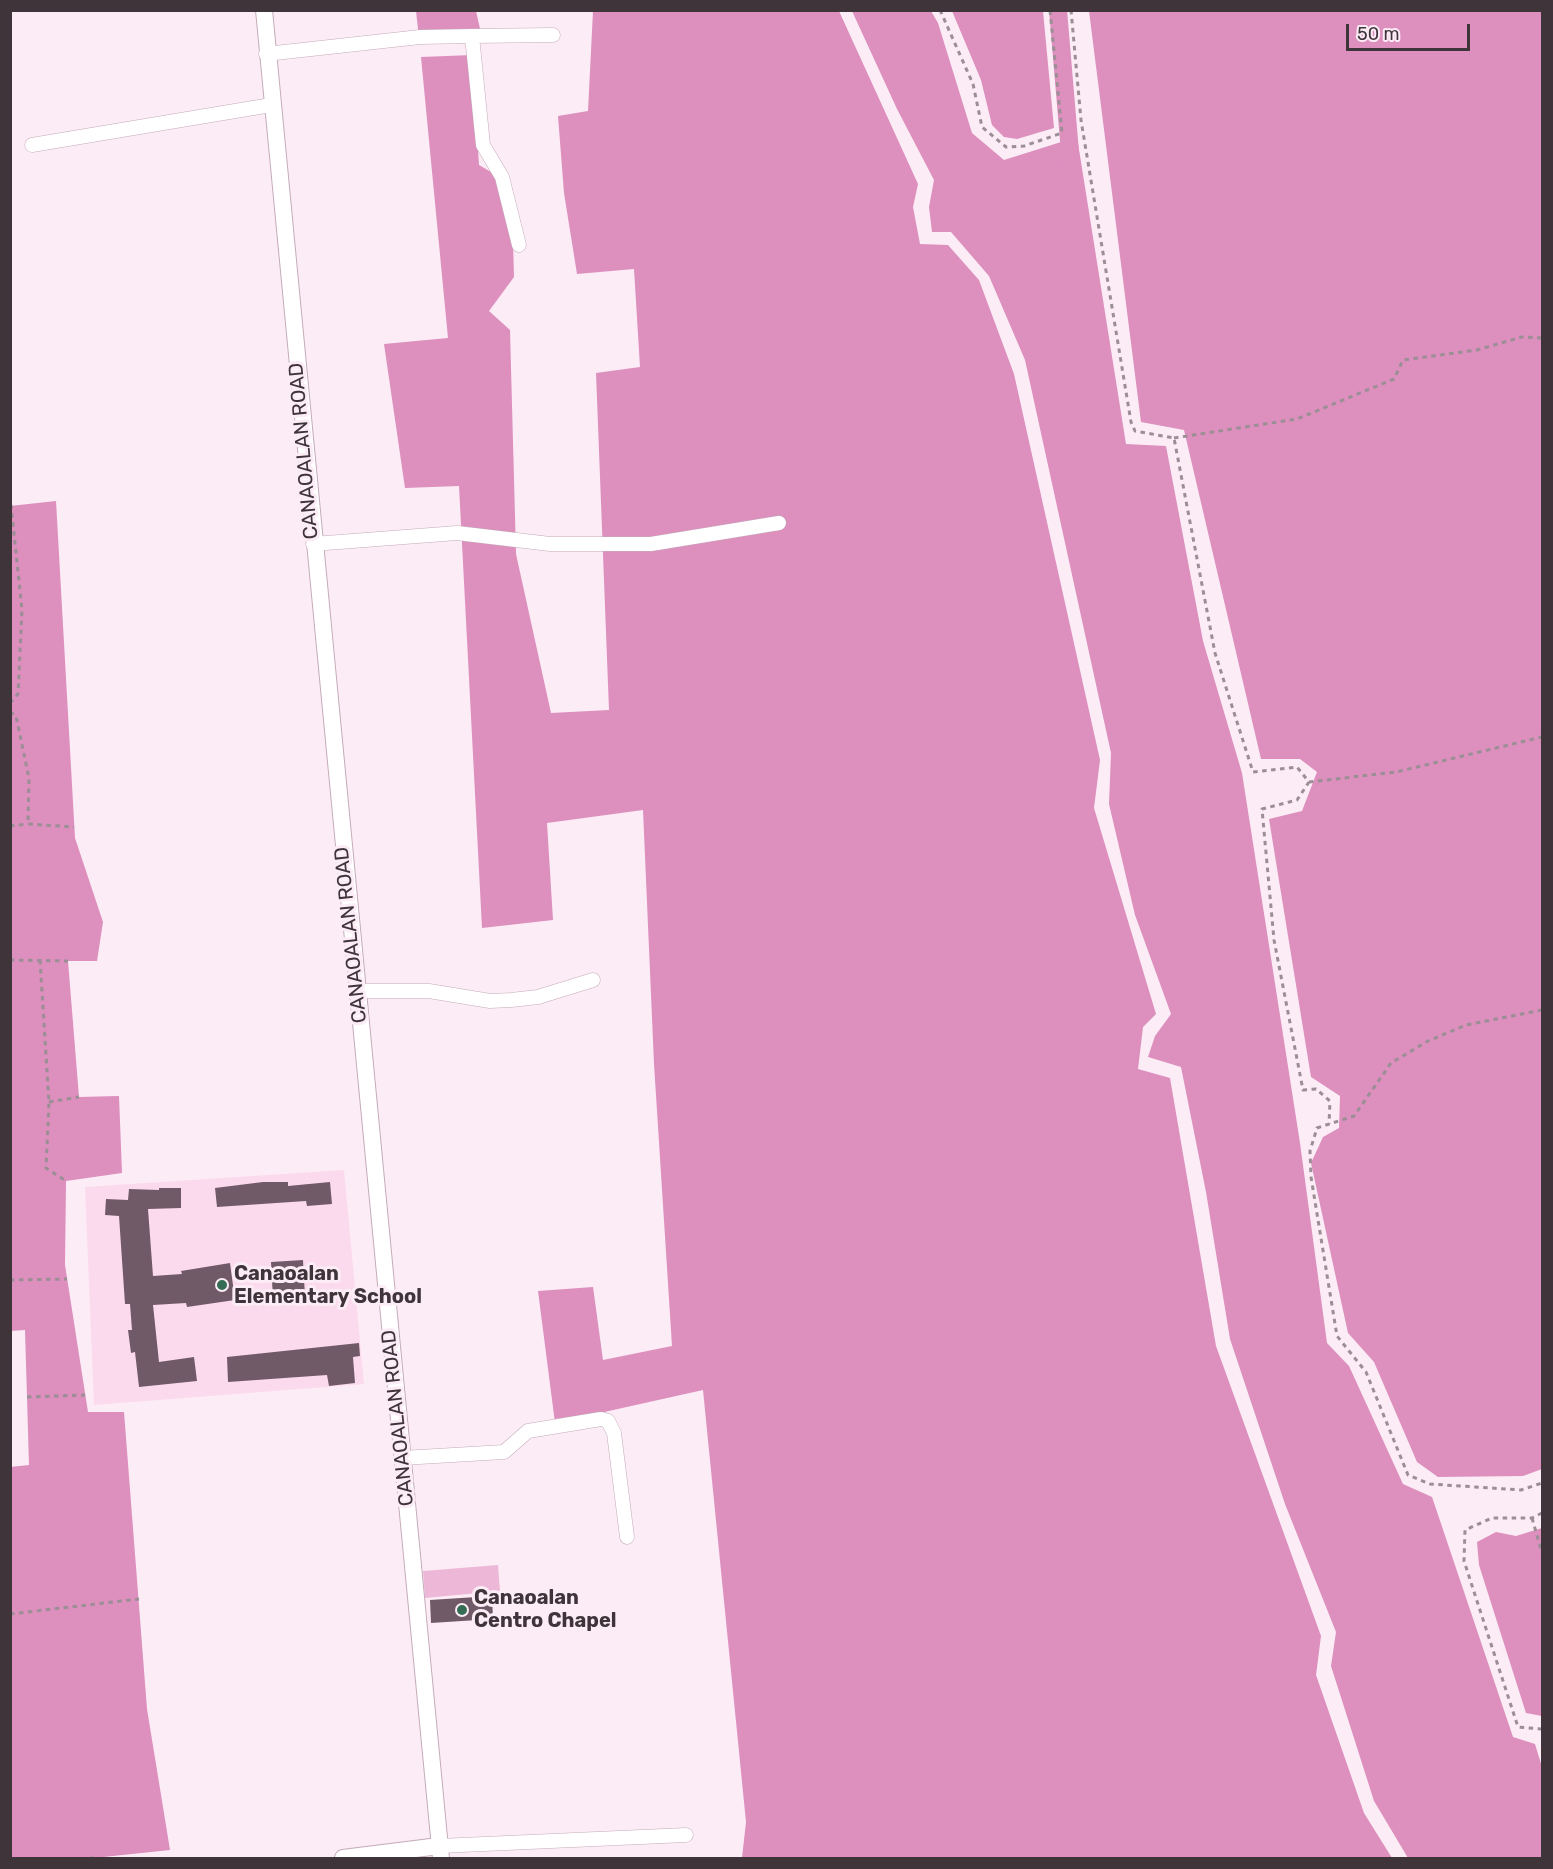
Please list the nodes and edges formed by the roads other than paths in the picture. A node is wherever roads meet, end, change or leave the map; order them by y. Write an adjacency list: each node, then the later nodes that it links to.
1 (264, 10): 4 (street, CANAOALAN ROAD)
2 (553, 35): 3 (street)
3 (472, 36): 4 (street); 7 (street)
4 (266, 54): 5 (street, CANAOALAN ROAD)
5 (271, 105): 6 (street); 9 (street, CANAOALAN ROAD)
6 (32, 145)
7 (519, 245)
8 (779, 523): 9 (street)
9 (313, 544): 11 (street, CANAOALAN ROAD)
10 (593, 980): 11 (street)
11 (357, 991): 12 (street, CANAOALAN ROAD)
12 (402, 1458): 13 (street); 15 (street, CANAOALAN ROAD)
13 (627, 1537)
14 (686, 1835): 15 (street)
15 (440, 1852): 16 (street)
16 (343, 1858)

